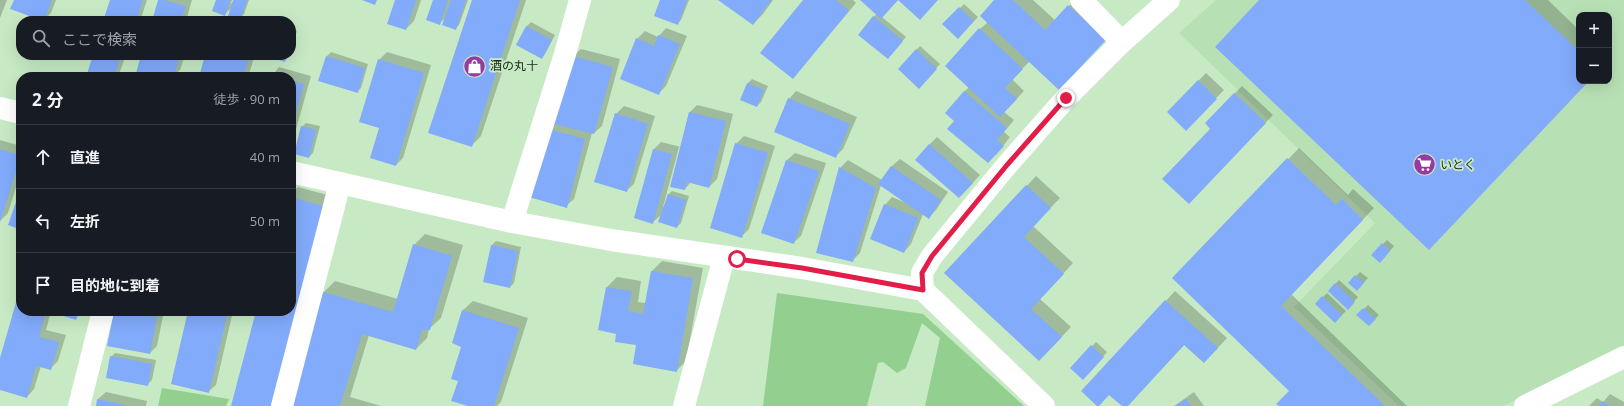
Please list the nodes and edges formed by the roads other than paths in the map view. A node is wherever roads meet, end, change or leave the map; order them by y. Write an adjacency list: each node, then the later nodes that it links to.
1 (580, 0): 9 (street)
2 (1081, 0): 4 (street)
3 (1169, 0): 4 (street)
4 (1122, 42): 11 (street)
5 (0, 108): 6 (street)
6 (16, 112)
7 (296, 173): 8 (street)
8 (340, 183): 9 (street); 15 (street)
9 (512, 222): 10 (street)
10 (724, 256): 11 (street); 16 (street)
11 (923, 290): 17 (street)
12 (102, 316): 14 (street)
13 (1624, 357): 18 (street)
14 (79, 406)
15 (282, 406)
16 (684, 406)
17 (1044, 406)
18 (1525, 406)

